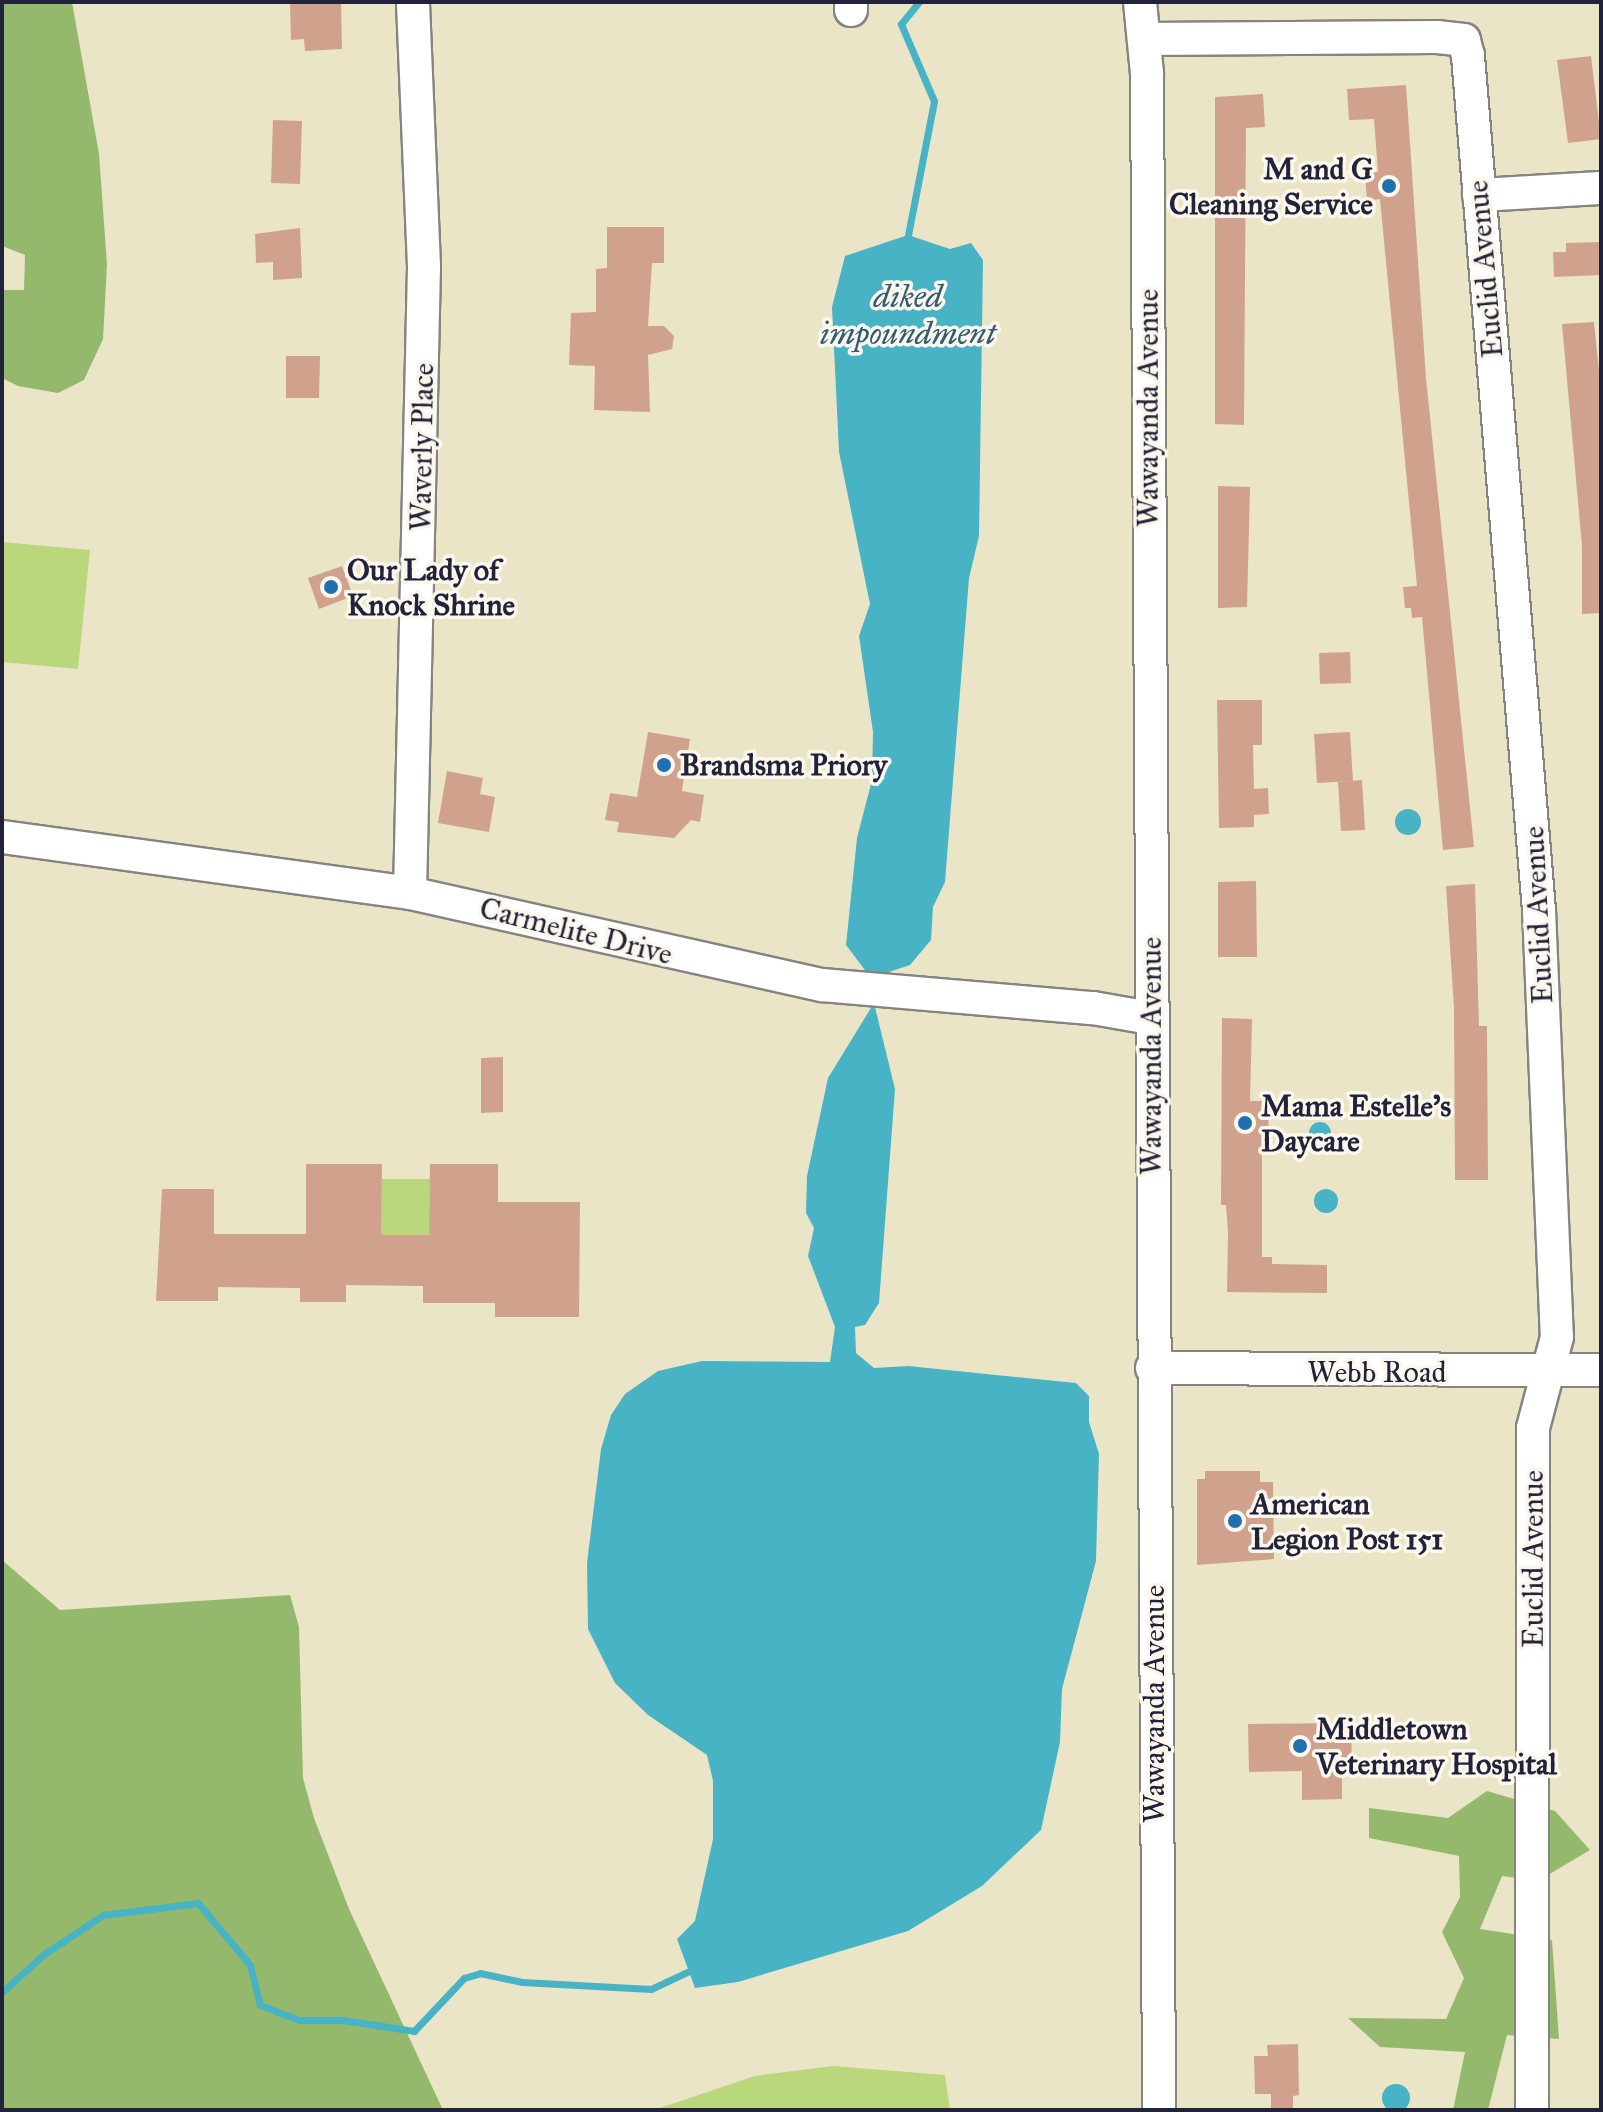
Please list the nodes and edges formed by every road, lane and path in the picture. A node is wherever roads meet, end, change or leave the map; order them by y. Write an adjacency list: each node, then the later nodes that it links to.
1 (413, 2): 7 (street, Waverly Place)
2 (1140, 2): 3 (street, Wawayanda Avenue)
3 (1144, 39): 5 (street, Euclid Avenue); 8 (street, Wawayanda Avenue)
4 (1601, 188): 5 (street)
5 (1479, 195): 11 (street, Euclid Avenue)
6 (2, 837): 7 (street, Carmelite Drive)
7 (410, 893): 8 (street, Carmelite Drive)
8 (1150, 1018): 9 (street, Wawayanda Avenue)
9 (1152, 1368): 11 (street, Webb Road); 12 (street, Wawayanda Avenue)
10 (1601, 1370): 11 (street, Webb Road)
11 (1548, 1371): 13 (street, Euclid Avenue)
12 (1159, 2110)
13 (1532, 2110)

